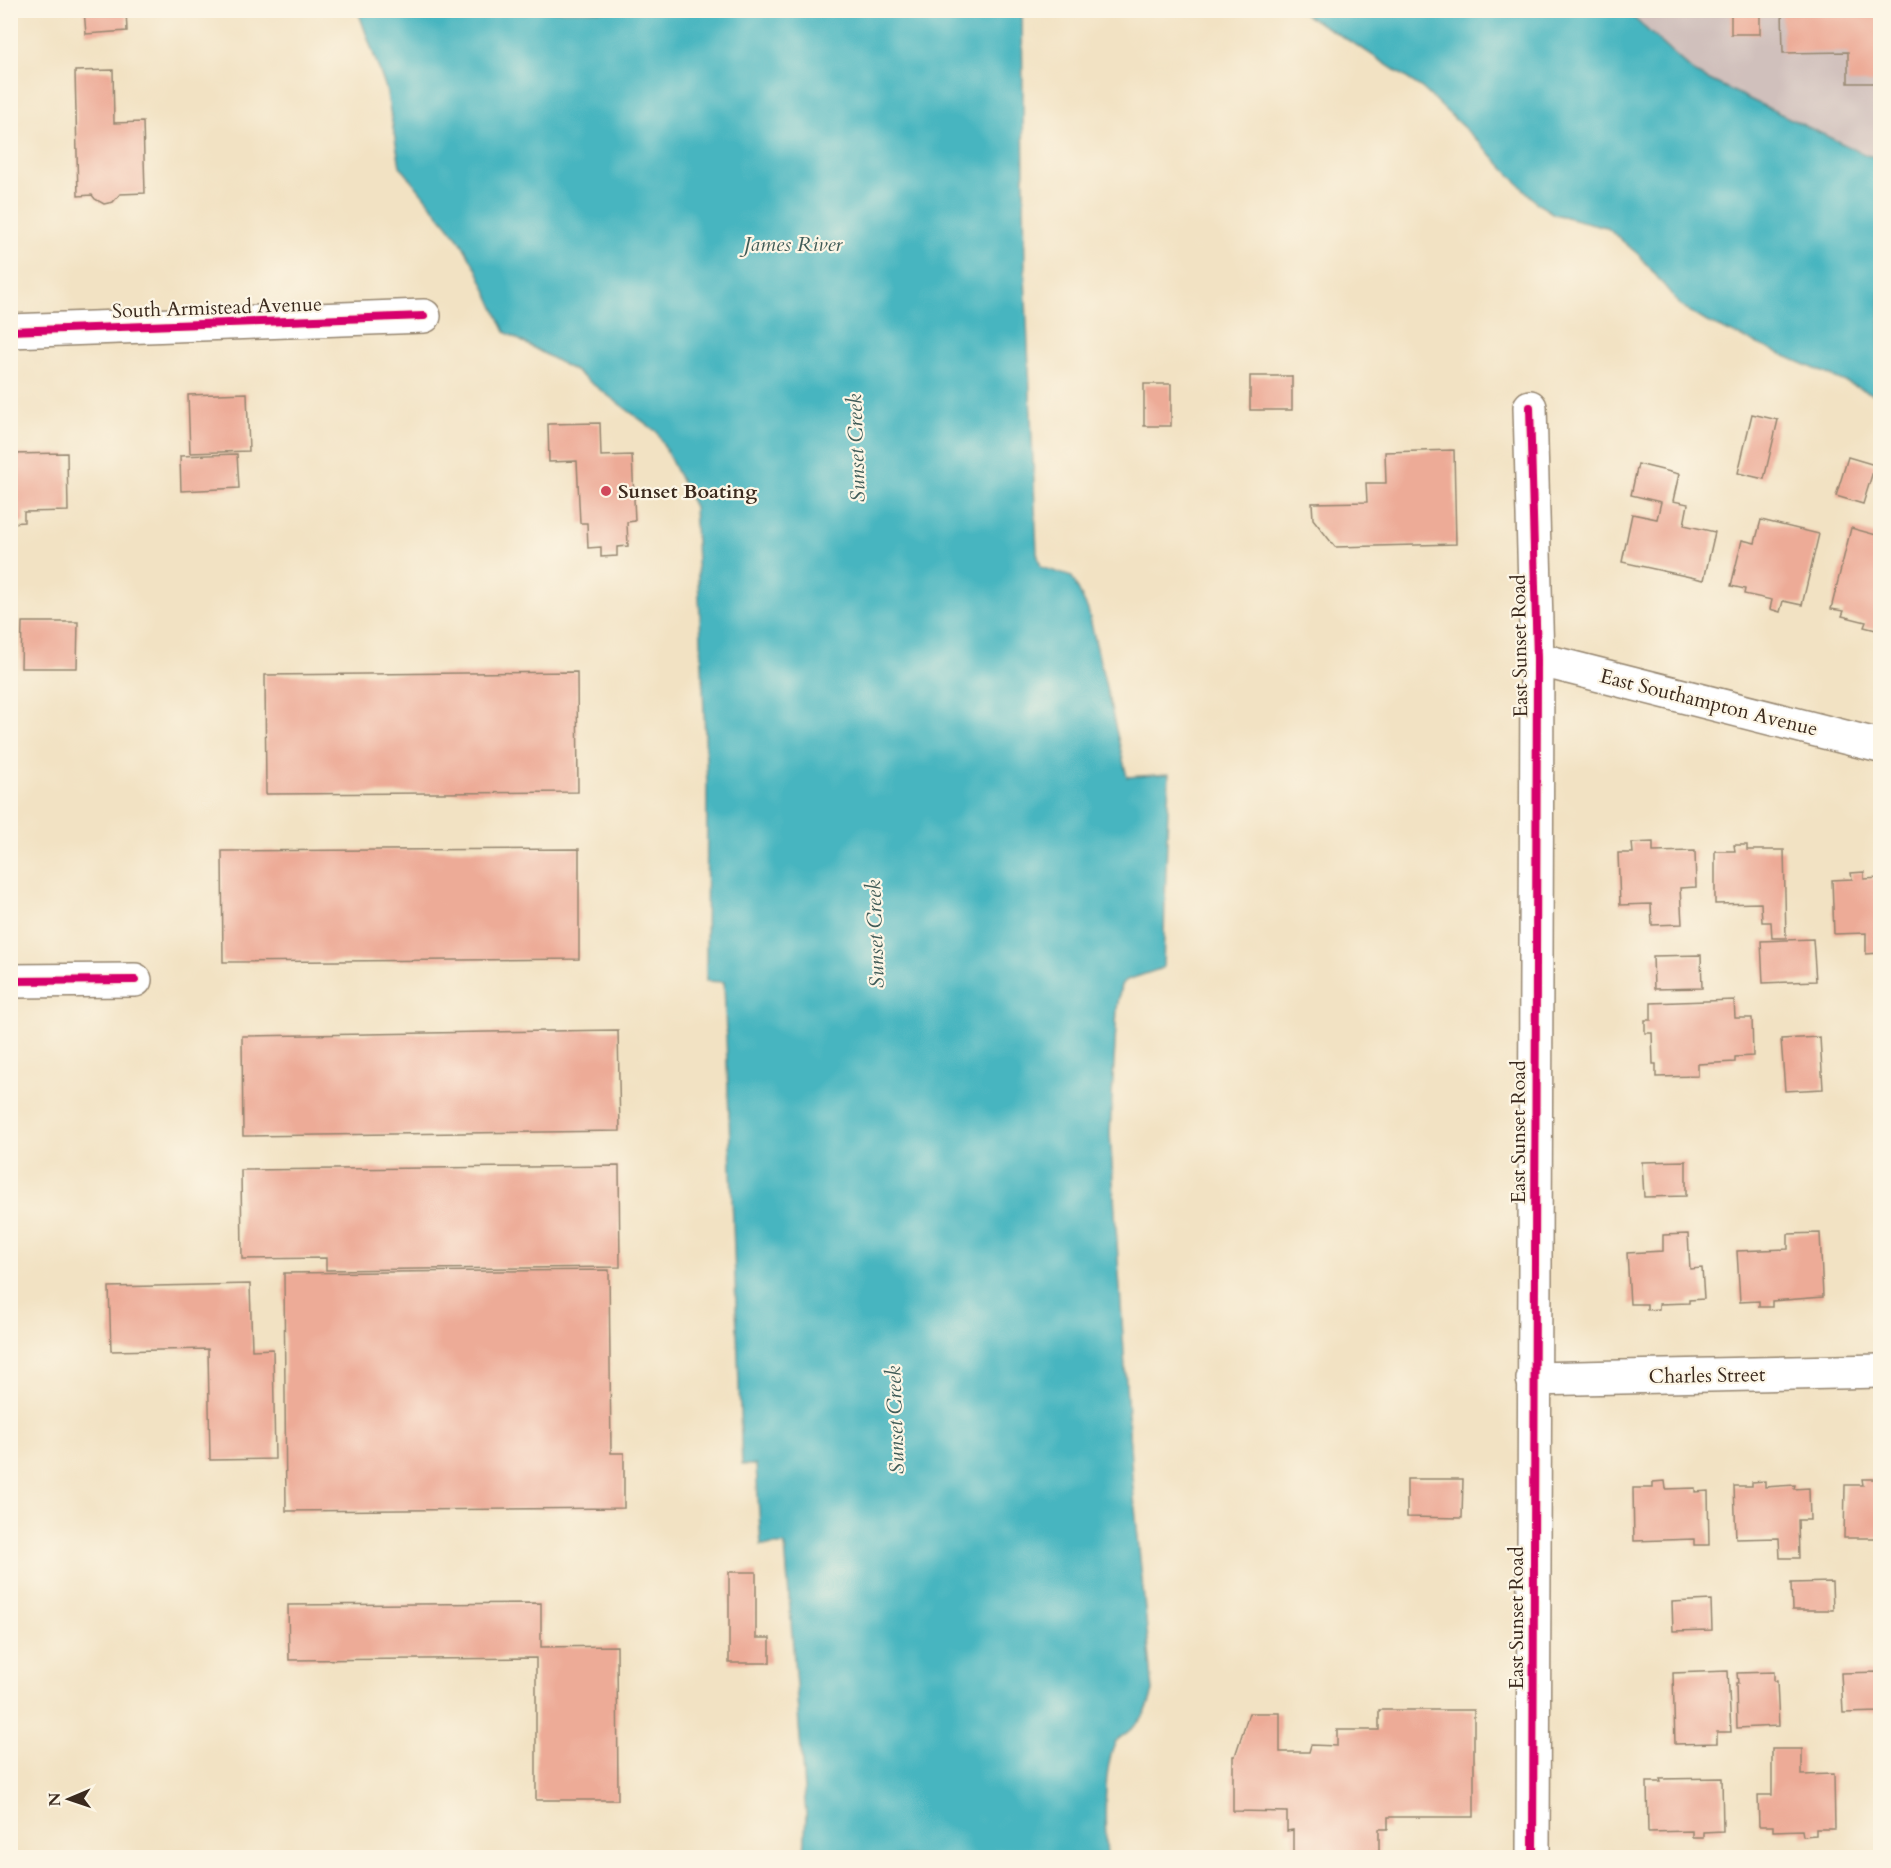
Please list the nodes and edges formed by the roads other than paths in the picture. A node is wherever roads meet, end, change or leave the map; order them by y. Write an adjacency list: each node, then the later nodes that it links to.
1 (424, 316): 2 (street, South Armistead Avenue)
2 (10, 331)
3 (1530, 407): 4 (street, East Sunset Road)
4 (1537, 659): 5 (street, East Southampton Avenue); 9 (street, East Sunset Road)
5 (1881, 746)
6 (135, 980): 7 (street)
7 (10, 981)
8 (1881, 1371): 9 (street, Charles Street)
9 (1533, 1379): 10 (street, East Sunset Road)
10 (1533, 1857)

